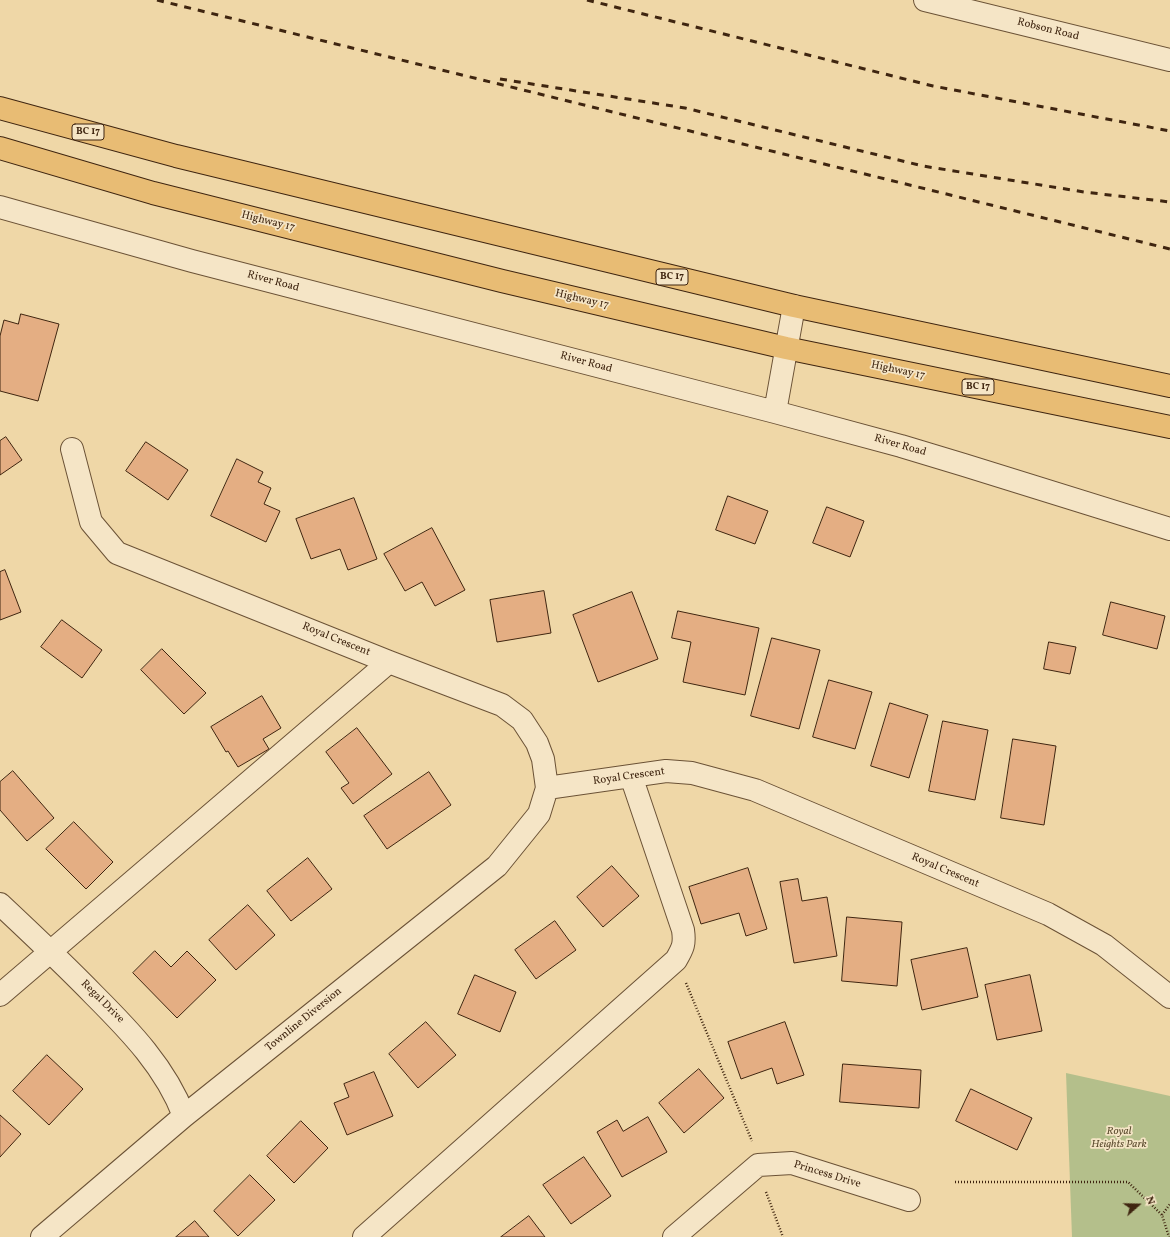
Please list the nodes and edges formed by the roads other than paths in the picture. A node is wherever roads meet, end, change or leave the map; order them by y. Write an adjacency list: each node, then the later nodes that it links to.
1 (925, 0): 2 (street, Robson Road)
2 (1170, 60)
3 (0, 108): 6 (highway, BC 17)
4 (0, 148): 7 (highway, Highway 17 / BC 17)
5 (0, 207): 9 (street, River Road)
6 (794, 306): 7 (street); 8 (highway, BC 17)
7 (786, 348): 9 (street); 10 (highway, Highway 17 / BC 17)
8 (1170, 386)
9 (775, 412): 12 (street, River Road)
10 (1170, 427)
11 (72, 449): 13 (street, Royal Crescent)
12 (1170, 529)
13 (389, 662): 15 (street, Royal Crescent); 17 (street)
14 (630, 776): 15 (street, Royal Crescent); 19 (street, Royal Crescent); 23 (street)
15 (547, 788): 20 (street, Townline Diversion)
16 (0, 904): 17 (street, Regal Drive)
17 (51, 951): 18 (street); 20 (street, Regal Drive)
18 (0, 995)
19 (1170, 997)
20 (184, 1116): 22 (street, Townline Diversion)
21 (909, 1200): 24 (street, Princess Drive)
22 (42, 1237)
23 (364, 1237)
24 (674, 1237)

